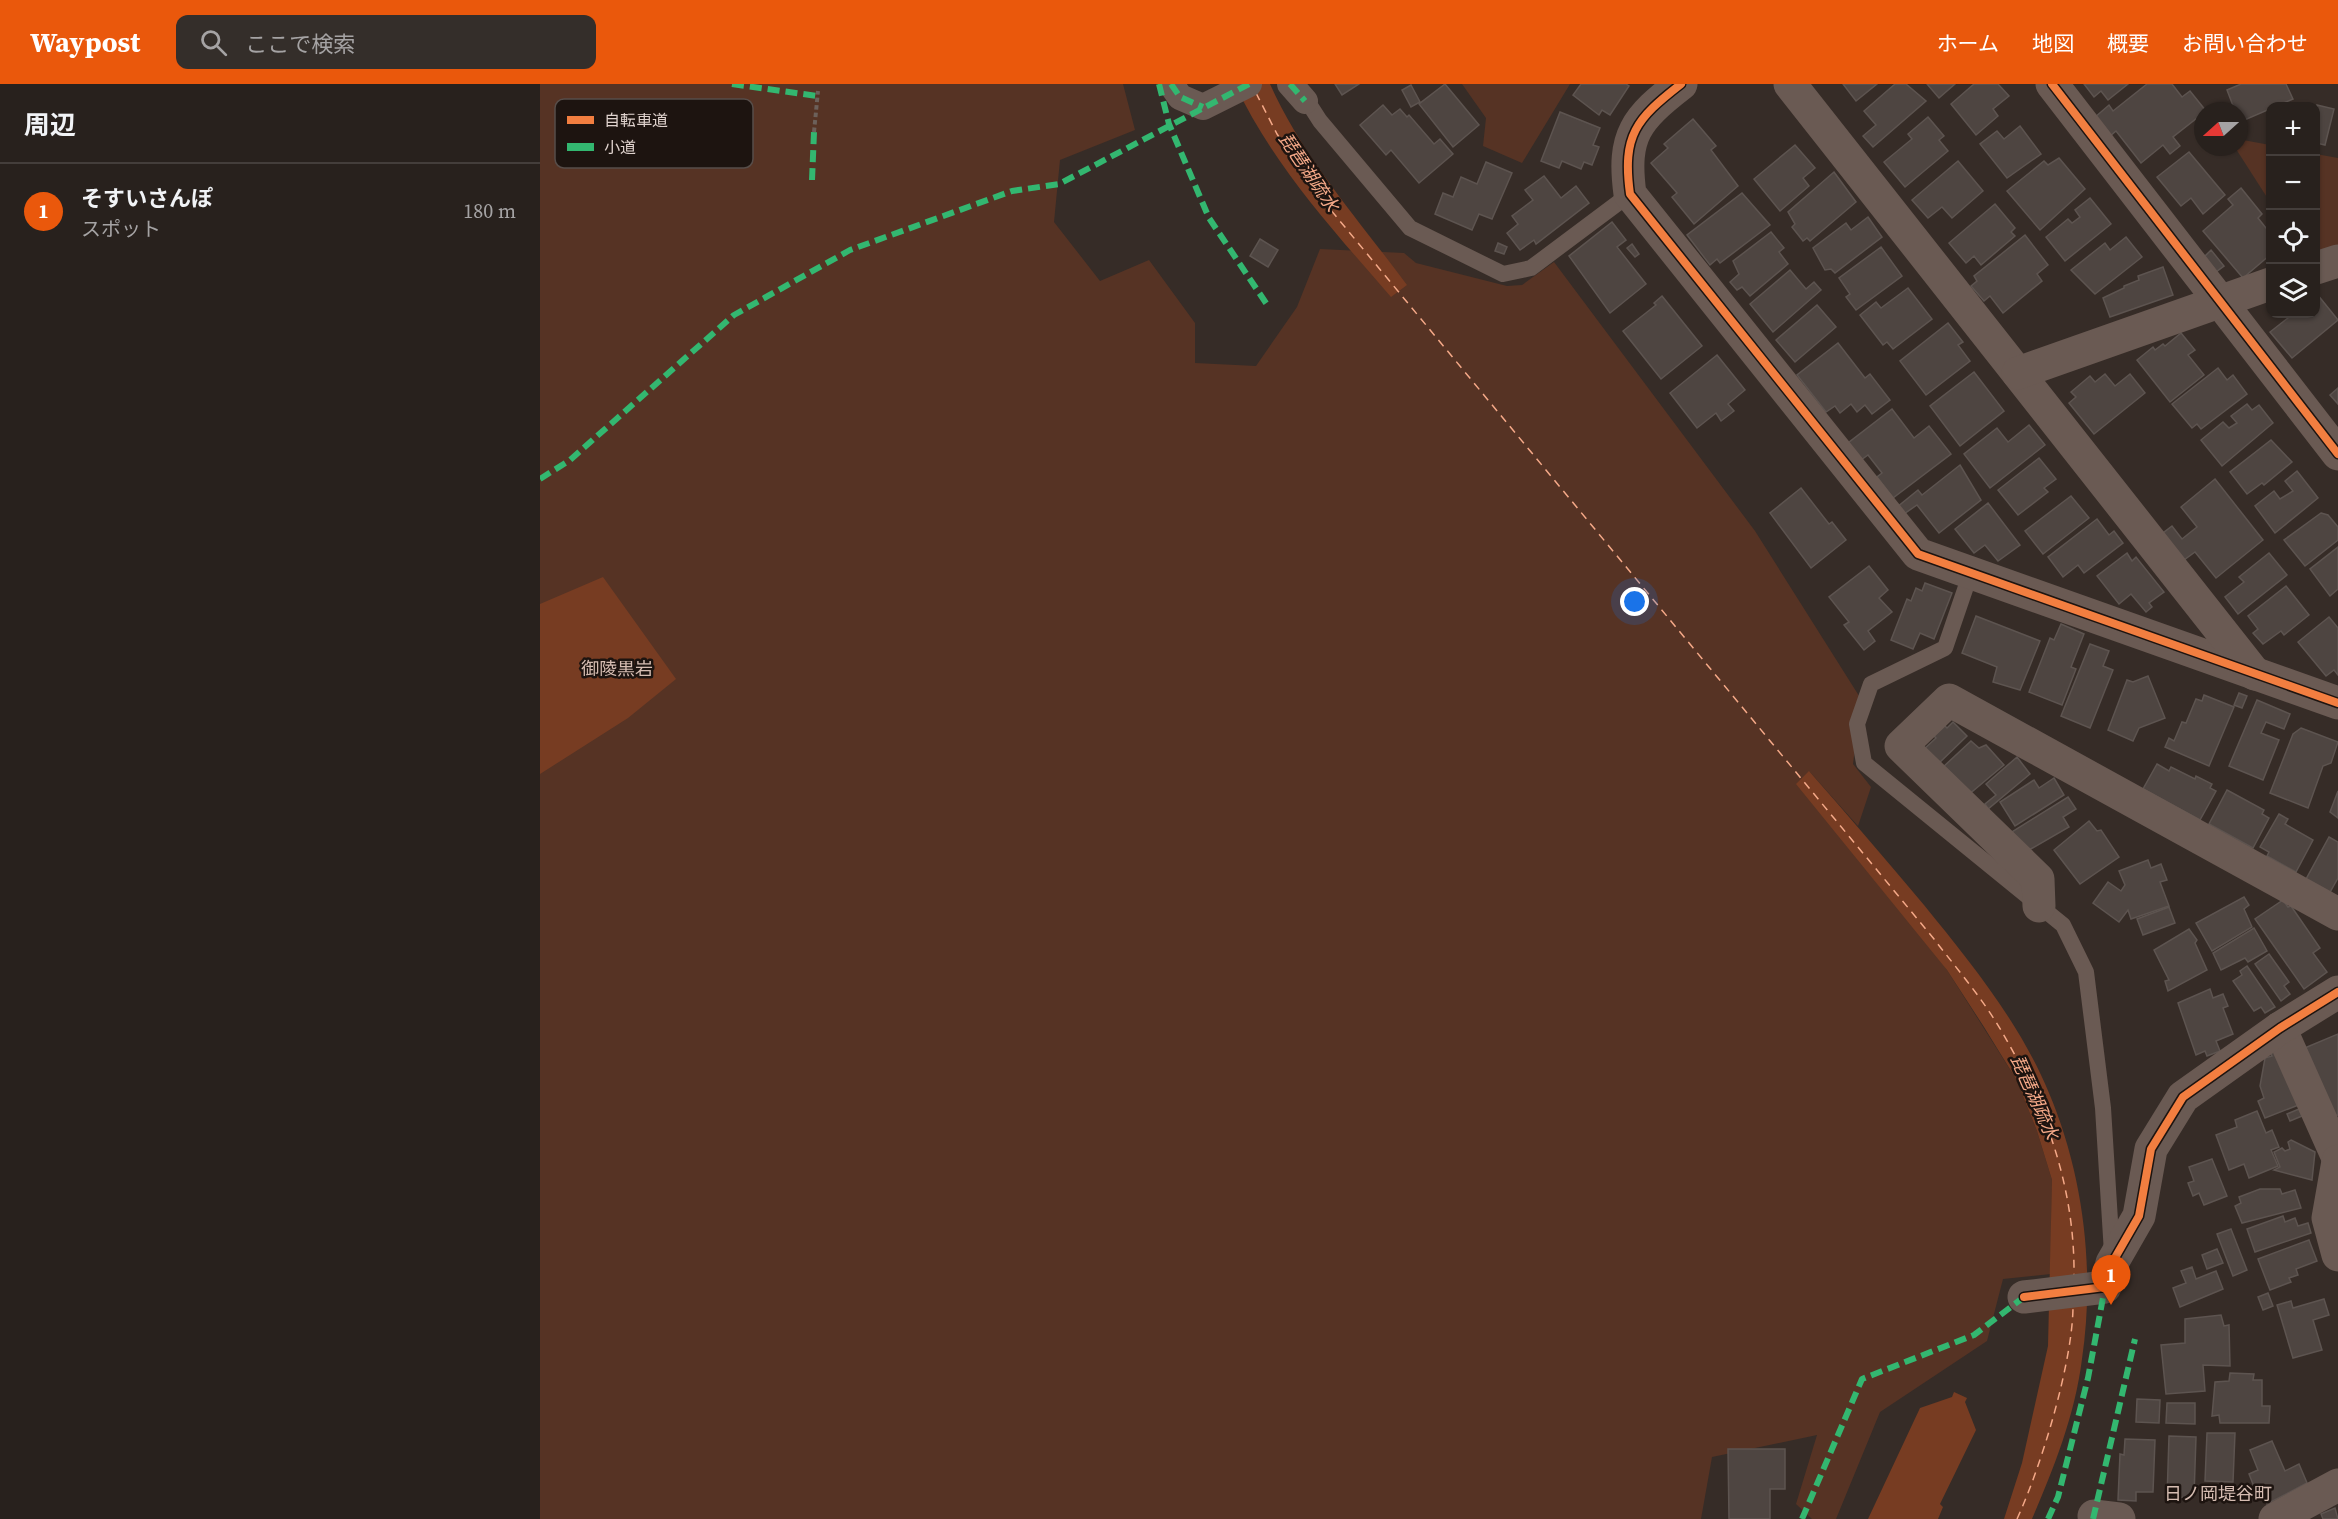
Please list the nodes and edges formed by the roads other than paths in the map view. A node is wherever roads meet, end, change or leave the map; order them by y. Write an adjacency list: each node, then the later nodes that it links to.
1 (1171, 84): 2 (street)
2 (1249, 84)
3 (1682, 84): 7 (street)
4 (1790, 84): 12 (street)
5 (2052, 84): 11 (street)
6 (1298, 90): 7 (lane)
7 (1630, 194): 14 (street)
8 (2338, 261): 9 (street)
9 (2320, 267)
10 (2266, 286): 11 (street)
11 (2221, 300): 12 (street); 13 (street)
12 (2018, 373): 15 (street)
13 (2338, 454)
14 (1971, 572): 15 (street); 17 (lane)
15 (2255, 674): 16 (street)
16 (2338, 704)
17 (2039, 906): 18 (street); 23 (lane)
18 (2338, 914)
19 (2338, 992): 20 (street)
20 (2280, 1029): 21 (street); 23 (street)
21 (2338, 1160): 22 (street)
22 (2338, 1255)
23 (2105, 1275): 24 (street)
24 (2027, 1297)
25 (2338, 1485): 26 (street)
26 (2275, 1519)

